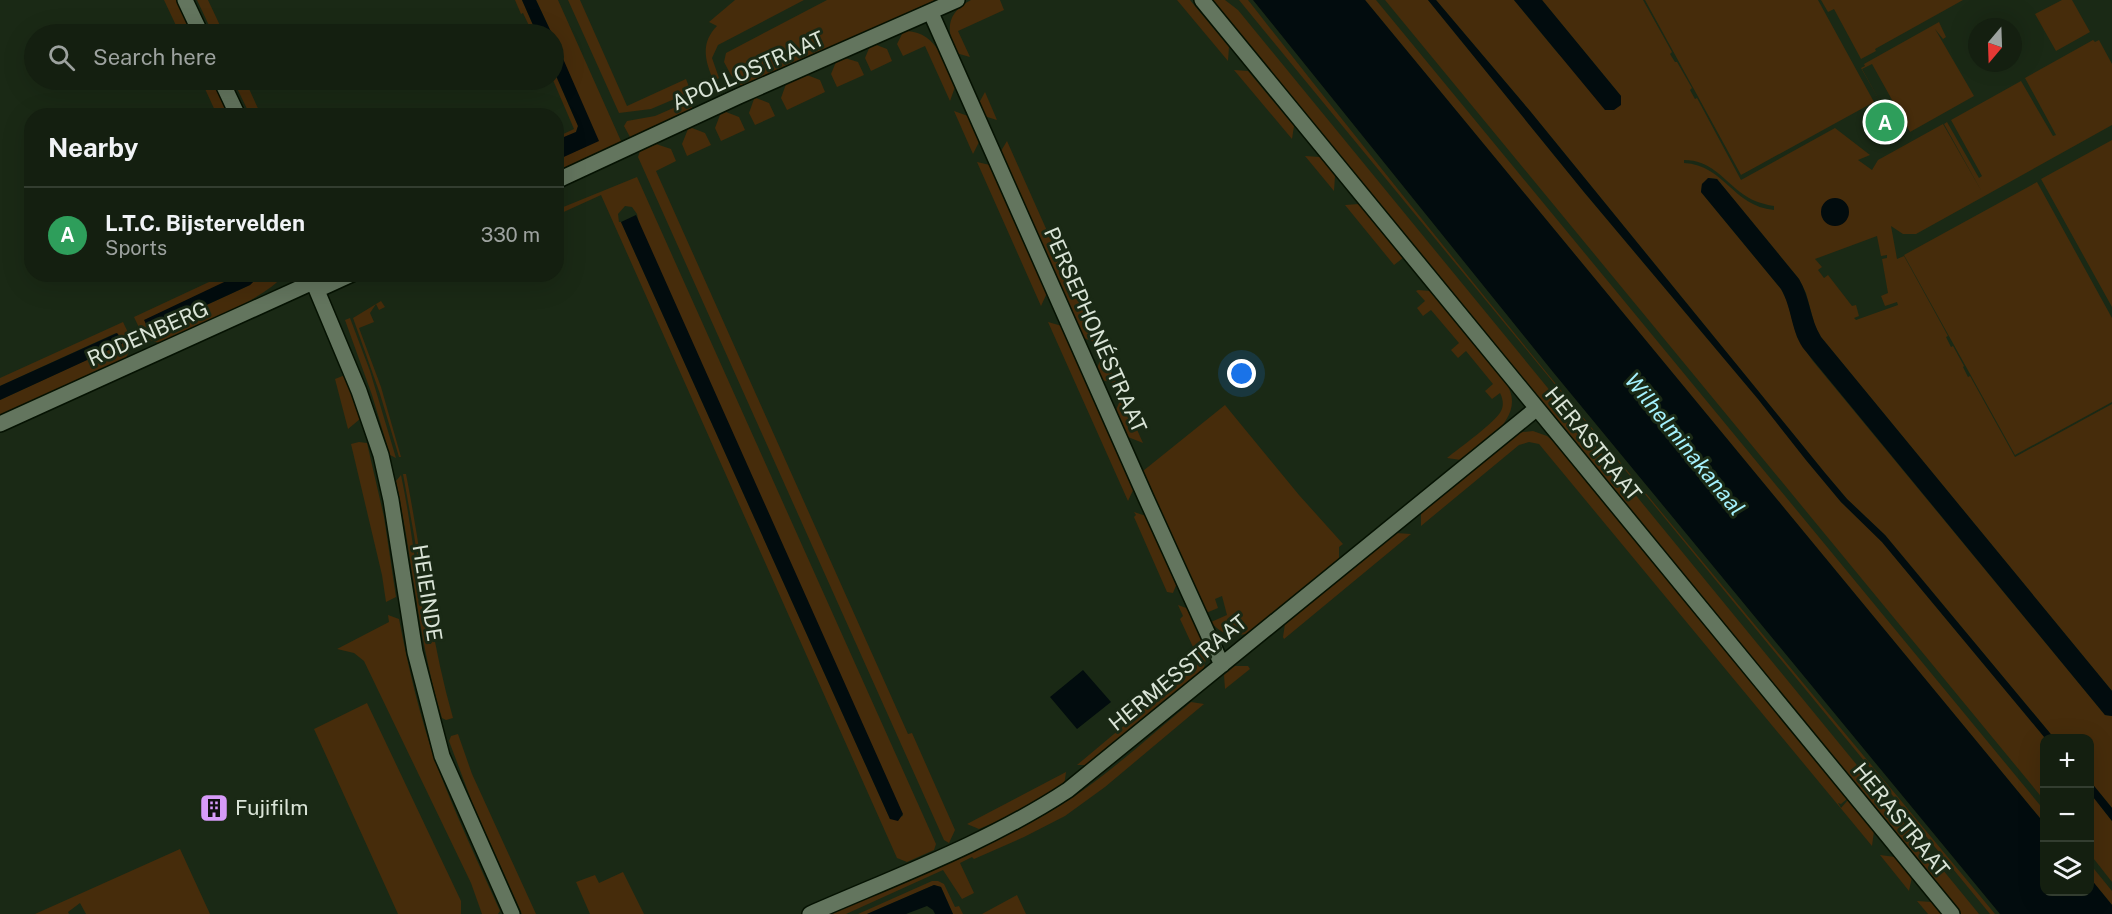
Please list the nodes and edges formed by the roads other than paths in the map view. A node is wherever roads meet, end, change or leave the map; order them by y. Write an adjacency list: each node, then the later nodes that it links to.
1 (185, 0): 5 (street)
2 (957, 0): 4 (street, APOLLOSTRAAT)
3 (1202, 0): 10 (street, HERASTRAAT)
4 (931, 13): 8 (street, APOLLOSTRAAT); 12 (street, PERSEPHONÉSTRAAT)
5 (196, 24)
6 (226, 90): 7 (street)
7 (234, 108)
8 (564, 177)
9 (313, 282): 11 (street, RODENBERG); 13 (street, HEIEINDE)
10 (1536, 408): 12 (street, HERMESSTRAAT); 15 (street, HERASTRAAT)
11 (0, 424)
12 (1222, 664): 14 (street, HERMESSTRAAT)
13 (512, 914)
14 (810, 914)
15 (1952, 914)

